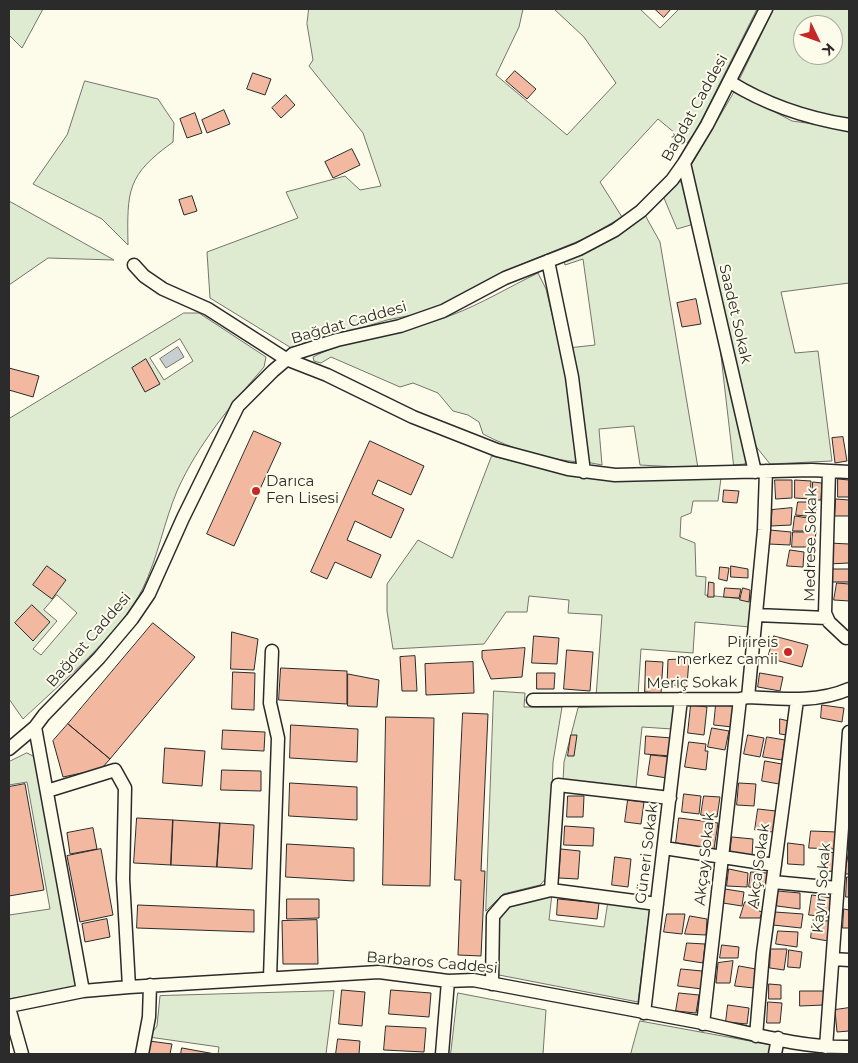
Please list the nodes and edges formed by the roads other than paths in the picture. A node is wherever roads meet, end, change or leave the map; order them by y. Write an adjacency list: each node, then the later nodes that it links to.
1 (766, 9): 2 (street, Bağdat Caddesi)
2 (730, 82): 3 (street); 4 (street, Bağdat Caddesi)
3 (849, 125)
4 (684, 163): 5 (street, Bağdat Caddesi); 8 (street, Saadet Sokak)
5 (548, 262): 7 (street, Bağdat Caddesi); 10 (street)
6 (134, 264): 7 (street)
7 (286, 360): 10 (street); 21 (street, Bağdat Caddesi)
8 (761, 471): 9 (street); 10 (street); 12 (street, Saadet Sokak)
9 (829, 471): 11 (street); 13 (street, Medrese Sokak)
10 (584, 472)
11 (849, 472)
12 (756, 615): 13 (street); 17 (street, Saadet Sokak)
13 (827, 618): 14 (street, Medrese Sokak)
14 (848, 641)
15 (272, 651): 36 (street)
16 (849, 690): 20 (street, Meriç Sokak)
17 (744, 698): 18 (street, Meriç Sokak); 20 (street, Meriç Sokak); 28 (street, Akçay Sokak)
18 (681, 699): 19 (street, Meriç Sokak); 25 (street, Güneri Sokak)
19 (533, 700)
20 (797, 700): 29 (street, Akça Sokak)
21 (35, 727): 23 (street, Bağdat Caddesi); 24 (street)
22 (849, 732): 26 (street, Kayın Sokak)
23 (9, 749)
24 (47, 791): 40 (street); 41 (street)
25 (670, 798): 27 (street, Güneri Sokak); 31 (street)
26 (846, 837): 32 (street, Kayın Sokak)
27 (664, 848): 28 (street); 33 (street, Güneri Sokak)
28 (721, 857): 29 (street); 44 (street, Akçay Sokak)
29 (775, 865): 30 (street, Akça Sokak)
30 (773, 882): 32 (street); 45 (street, Akça Sokak)
31 (551, 890): 33 (street); 38 (street)
32 (841, 894): 34 (street, Kayın Sokak)
33 (657, 904): 43 (street, Güneri Sokak)
34 (833, 959): 35 (street); 48 (street, Kayın Sokak)
35 (849, 960)
36 (270, 978): 37 (street, Barbaros Caddesi); 39 (street, Barbaros Caddesi)
37 (448, 981): 38 (street, Barbaros Caddesi); 51 (street)
38 (492, 984): 43 (street, Barbaros Caddesi)
39 (150, 985): 40 (street, Barbaros Caddesi); 50 (street)
40 (129, 987): 41 (street, Barbaros Caddesi)
41 (84, 991): 42 (street, Barbaros Caddesi)
42 (9, 1007): 49 (street)
43 (644, 1013): 44 (street, Barbaros Caddesi)
44 (703, 1024): 45 (street, Barbaros Caddesi)
45 (756, 1036): 46 (street, Barbaros Caddesi)
46 (778, 1038): 48 (street, Barbaros Caddesi); 52 (street)
47 (849, 1046): 48 (street, Barbaros Caddesi)
48 (826, 1047)
49 (22, 1054)
50 (142, 1054)
51 (442, 1054)
52 (775, 1054)

